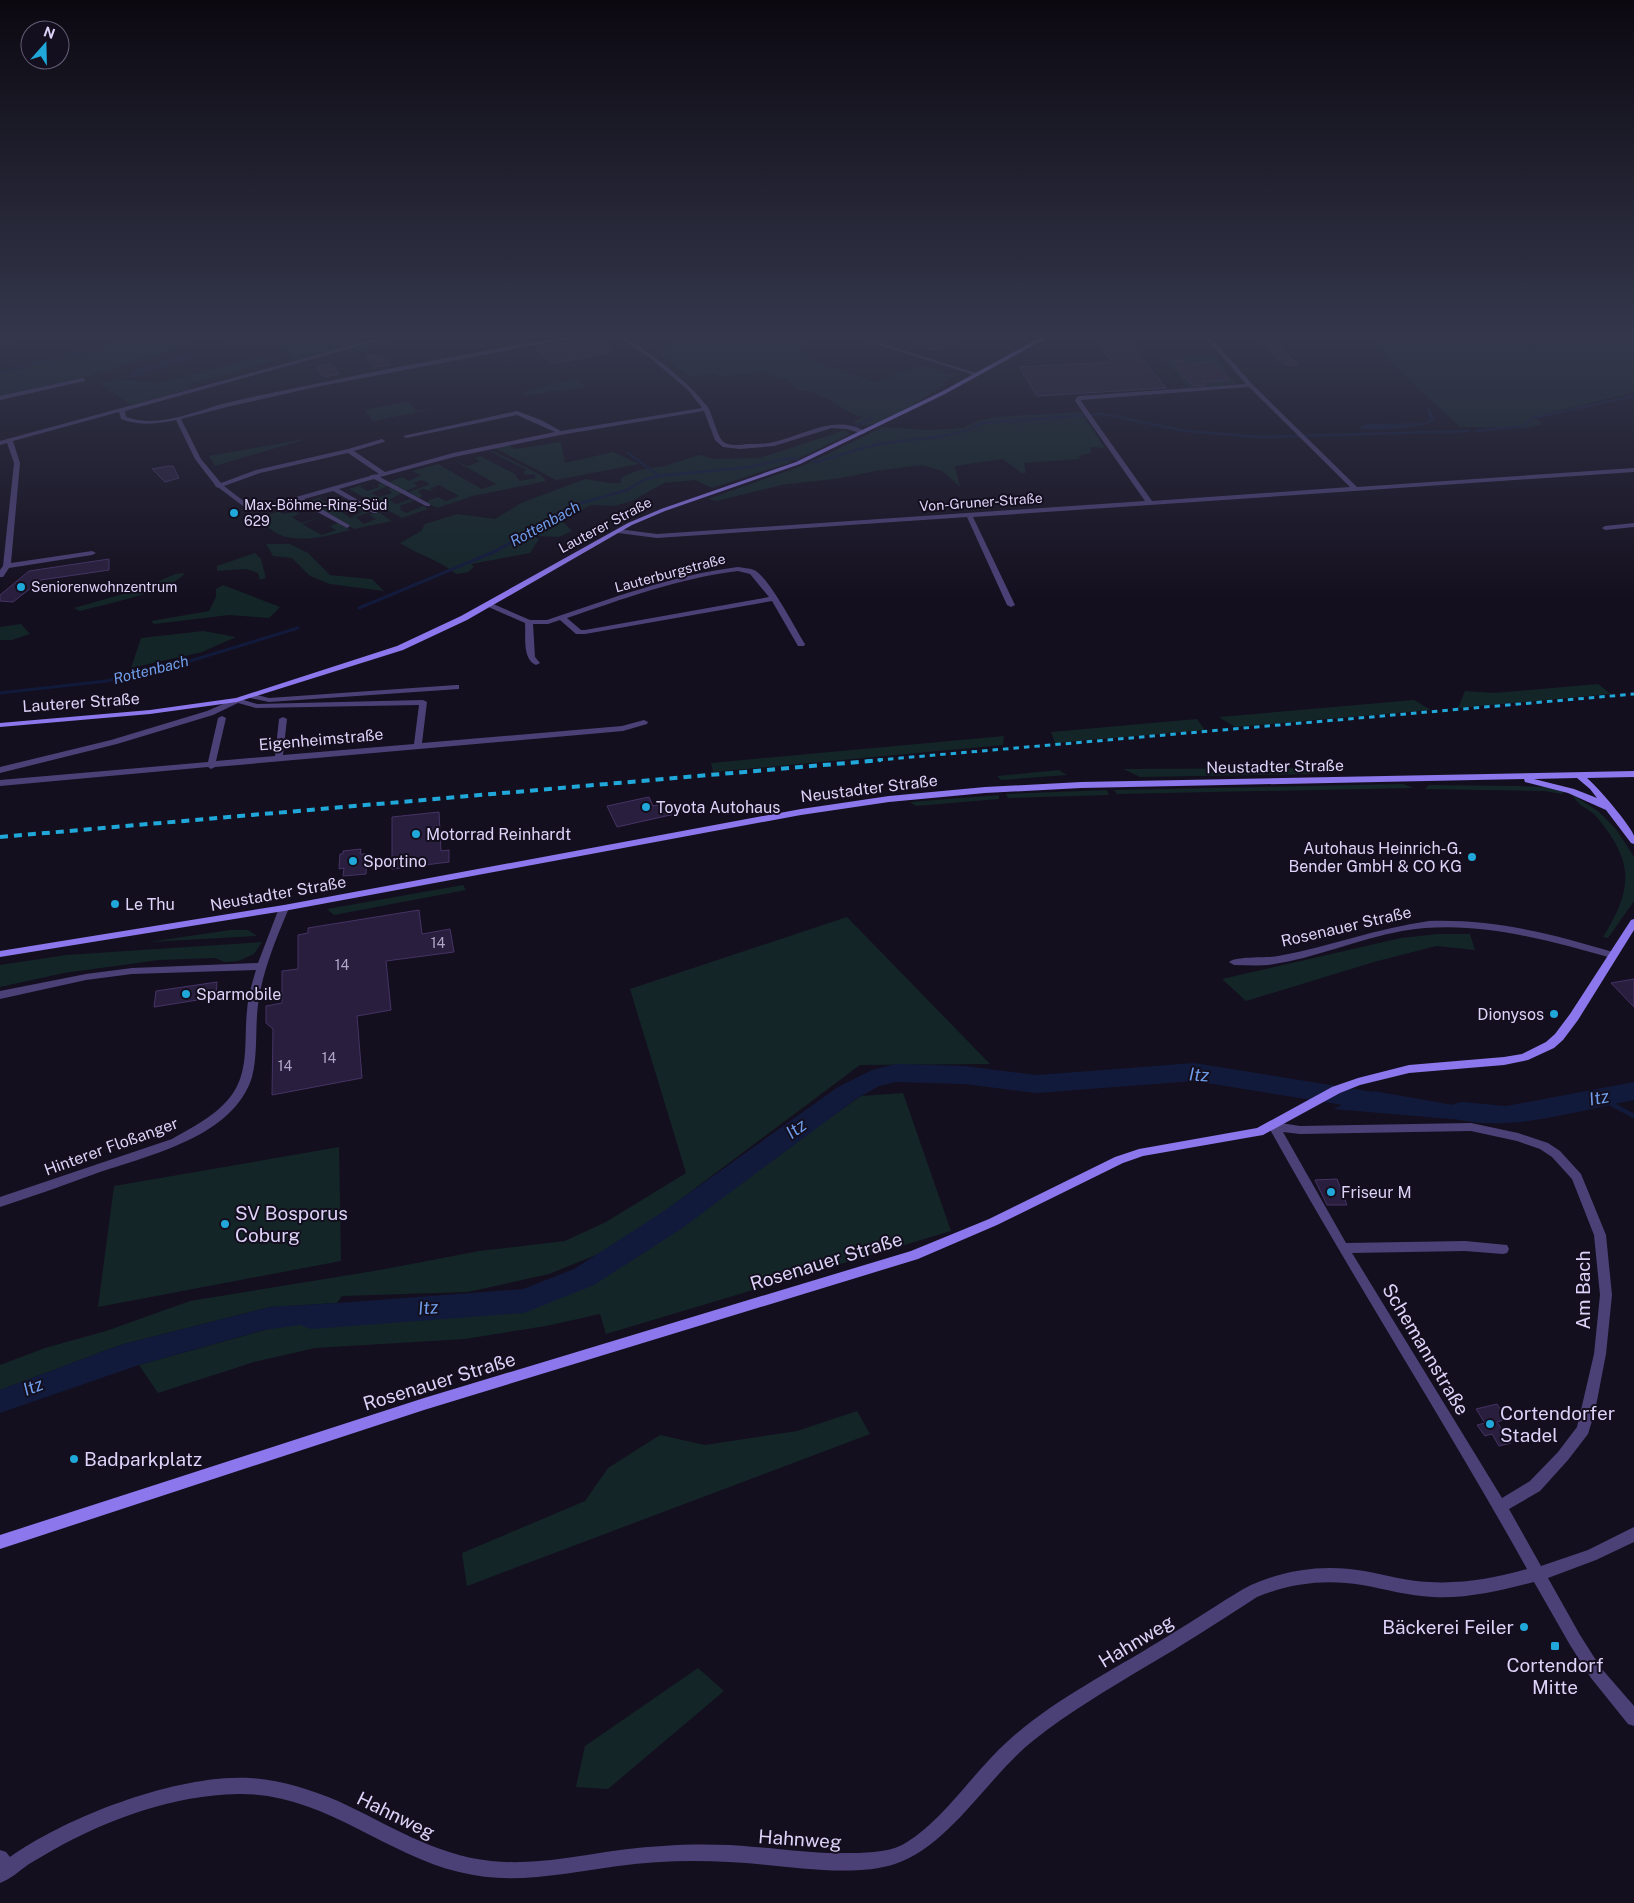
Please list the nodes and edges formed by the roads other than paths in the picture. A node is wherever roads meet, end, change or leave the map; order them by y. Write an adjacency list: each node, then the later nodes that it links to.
1 (74, 424): 13 (street)
2 (181, 424): 22 (street)
3 (461, 424): 12 (street)
4 (543, 424): 11 (street)
5 (616, 424): 11 (street)
6 (712, 424): 10 (street)
7 (879, 424): 10 (street, Lauterer Straße)
8 (1094, 424): 26 (street)
9 (1289, 424): 24 (street)
10 (863, 432): 33 (street, Lauterer Straße)
11 (560, 433): 19 (street)
12 (406, 436)
13 (10, 441): 15 (street); 35 (street)
14 (382, 441): 16 (street)
15 (0, 443)
16 (349, 450): 19 (street); 22 (street)
17 (1625, 470): 18 (street, Von-Gruner-Straße); 21 (street); 24 (street, Von-Gruner-Straße)
18 (1634, 470)
19 (383, 473): 20 (street)
20 (373, 476): 23 (street); 27 (street)
21 (1634, 478)
22 (218, 486): 25 (street)
23 (333, 488): 25 (street); 28 (street)
24 (1356, 489): 26 (street, Von-Gruner-Straße)
25 (299, 498): 31 (street)
26 (1150, 503): 29 (street, Von-Gruner-Straße)
27 (428, 505)
28 (375, 512)
29 (969, 515): 33 (street, Von-Gruner-Straße); 39 (street)
30 (1634, 525): 32 (street)
31 (347, 526)
32 (1605, 528)
33 (618, 531): 38 (street, Lauterer Straße)
34 (92, 553): 35 (street)
35 (7, 566): 36 (street)
36 (0, 575)
37 (773, 599): 40 (street); 40 (street, Lauterburgstraße); 42 (street, Lauterburgstraße)
38 (488, 605): 41 (street, Lauterburgstraße); 45 (street, Lauterer Straße)
39 (1011, 605)
40 (562, 618): 41 (street, Lauterburgstraße)
41 (529, 622): 43 (street)
42 (801, 644)
43 (536, 663)
44 (456, 688): 45 (street, Lauterer Straße)
45 (253, 696): 46 (street, Lauterer Straße)
46 (237, 700): 50 (street, Lauterer Straße); 51 (street); 54 (street)
47 (222, 718): 53 (street)
48 (283, 719): 52 (street)
49 (644, 722): 51 (street, Eigenheimstraße)
50 (0, 725)
51 (418, 745): 52 (street, Eigenheimstraße)
52 (279, 757): 53 (street, Eigenheimstraße)
53 (211, 766): 58 (street, Eigenheimstraße)
54 (0, 770)
55 (1634, 774): 56 (street, Neustadter Straße)
56 (1579, 775): 57 (street, Neustadter Straße); 59 (street)
57 (1506, 776): 59 (street); 61 (street, Neustadter Straße)
58 (0, 783)
59 (1611, 809): 60 (street)
60 (1634, 841)
61 (284, 908): 63 (street, Neustadter Straße); 66 (street, Hinterer Floßanger)
62 (1634, 922): 64 (street, Rosenauer Straße)
63 (0, 954)
64 (1612, 956): 65 (street, Rosenauer Straße); 68 (street, Rosenauer Straße)
65 (1234, 962)
66 (261, 966): 67 (street); 69 (street, Hinterer Floßanger)
67 (0, 995)
68 (1274, 1126): 70 (street, Schemannstraße); 72 (street, Am Bach); 74 (street, Rosenauer Straße)
69 (0, 1202)
70 (1343, 1248): 71 (street); 72 (street, Schemannstraße)
71 (1503, 1249)
72 (1500, 1507): 75 (street, Schemannstraße)
73 (1634, 1534): 75 (street, Hahnweg)
74 (0, 1542)
75 (1537, 1573): 76 (street, Schemannstraße); 77 (street, Hahnweg)
76 (1634, 1718)
77 (3, 1867)

